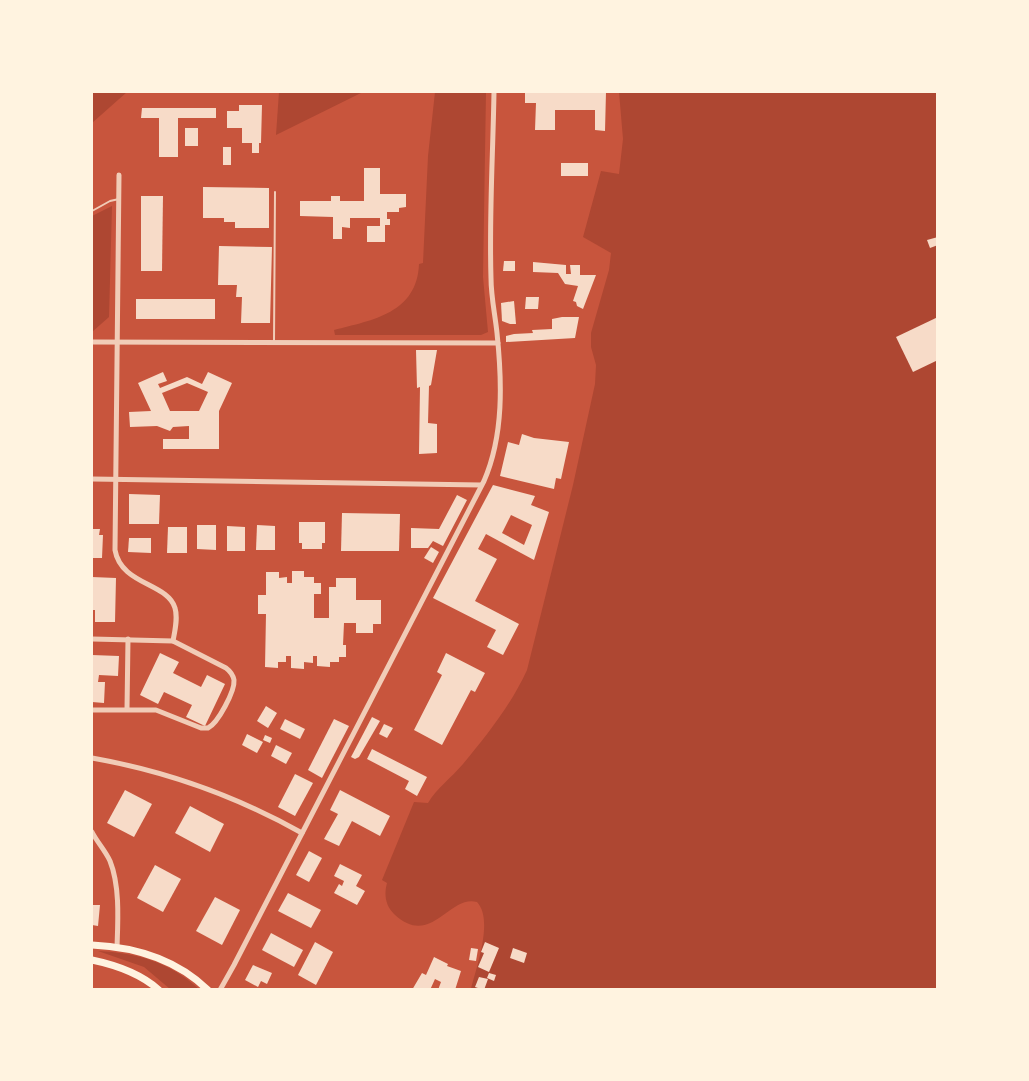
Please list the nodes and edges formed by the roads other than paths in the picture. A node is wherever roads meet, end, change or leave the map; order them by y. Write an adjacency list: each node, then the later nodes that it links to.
1 (494, 92): 9 (street)
2 (119, 175): 4 (street)
3 (275, 192): 8 (lane)
4 (119, 199): 5 (lane); 7 (street)
5 (92, 211)
6 (92, 342): 7 (street)
7 (117, 342): 8 (street); 11 (street)
8 (274, 342): 9 (street)
9 (498, 343): 12 (street)
10 (92, 479): 11 (street)
11 (114, 480): 12 (street); 15 (street)
12 (481, 485): 20 (street)
13 (92, 639): 14 (street)
14 (128, 639): 15 (street); 16 (street)
15 (173, 641): 16 (street)
16 (127, 709): 17 (street)
17 (92, 710)
18 (92, 758): 20 (street)
19 (92, 832): 22 (street)
20 (302, 833): 26 (street)
21 (92, 945): 22 (main road)
22 (117, 947): 25 (main road)
23 (92, 960): 24 (main road)
24 (159, 990)
25 (208, 990)
26 (220, 990)

